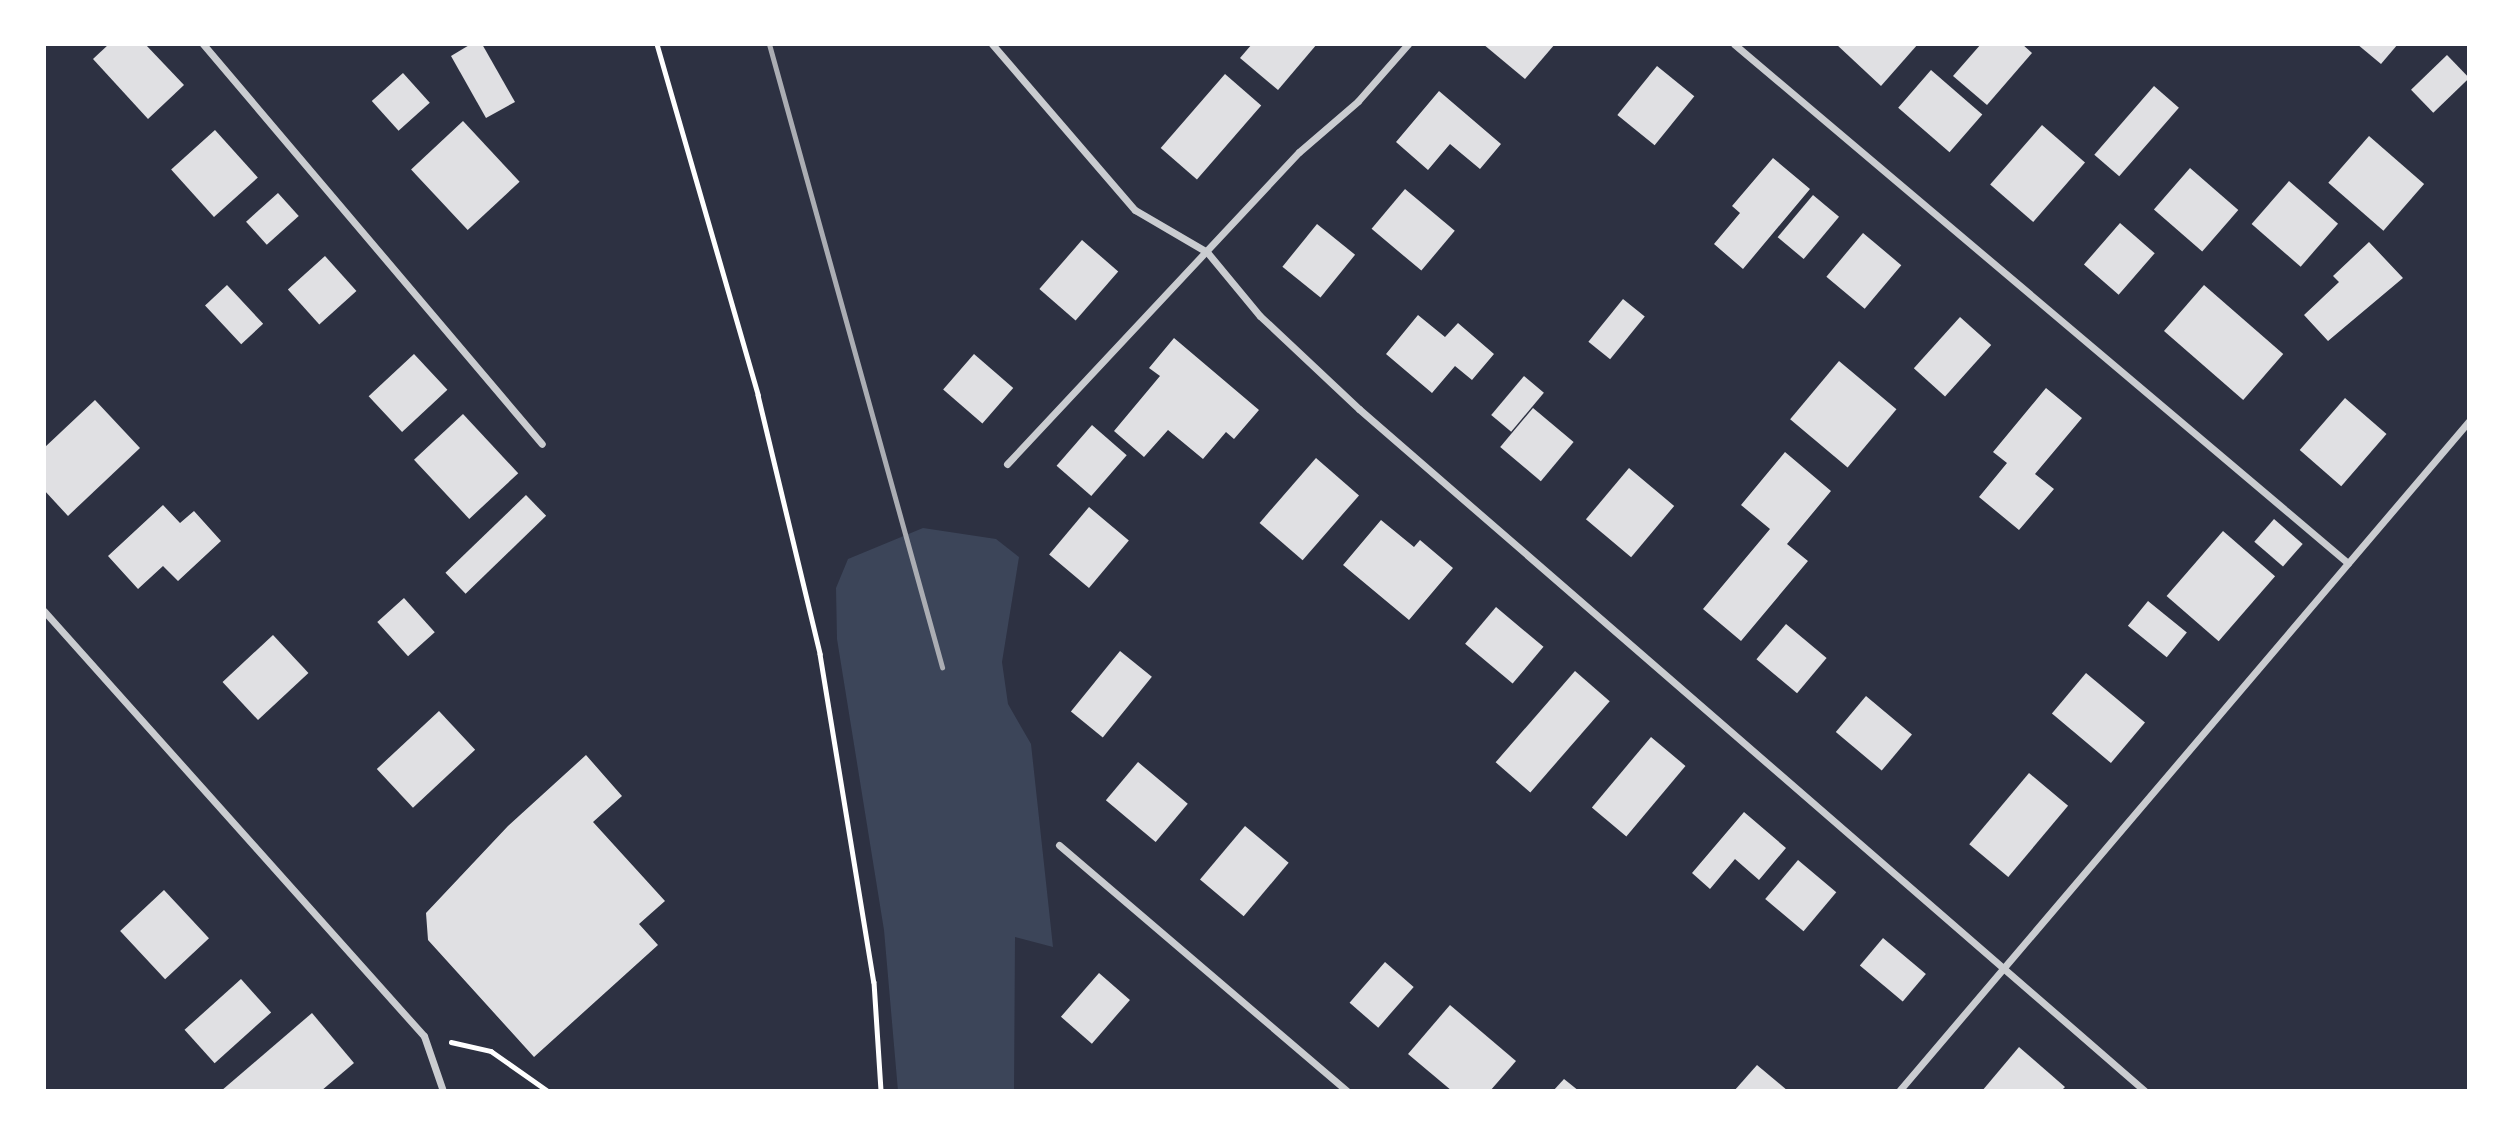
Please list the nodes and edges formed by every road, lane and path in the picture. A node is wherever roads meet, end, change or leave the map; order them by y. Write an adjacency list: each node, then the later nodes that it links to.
1 (203, 44): 8 (street)
2 (657, 44): 17 (path)
3 (992, 44): 6 (street)
4 (1408, 44): 6 (street)
5 (1734, 44): 10 (street)
6 (1207, 252): 9 (street); 13 (street)
7 (2469, 421): 10 (street)
8 (542, 444)
9 (1007, 464)
10 (2348, 563): 13 (street)
11 (44, 611): 14 (street)
12 (1059, 845): 18 (street)
13 (2005, 970): 19 (street); 20 (street)
14 (424, 1036): 15 (street); 16 (path)
15 (443, 1091)
16 (548, 1091)
17 (881, 1091)
18 (1347, 1091)
19 (1899, 1091)
20 (2146, 1091)

